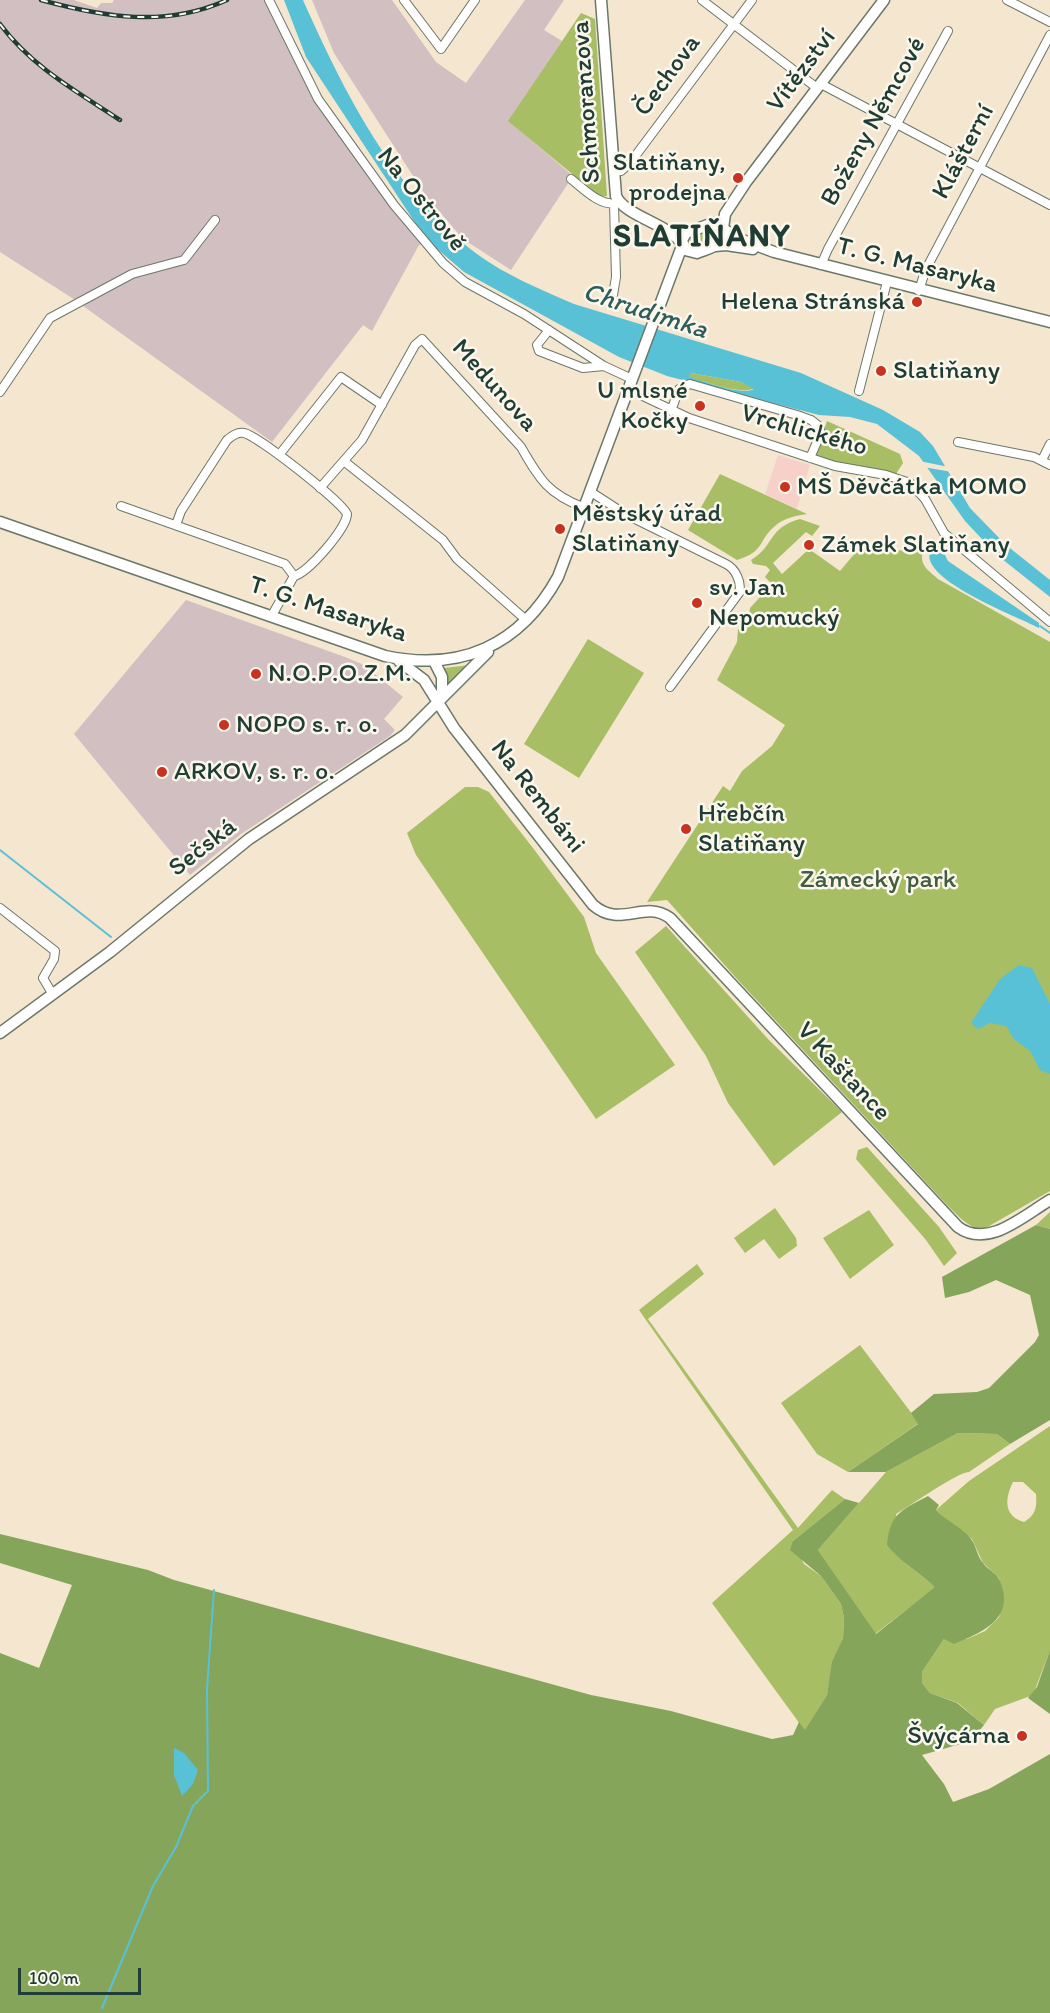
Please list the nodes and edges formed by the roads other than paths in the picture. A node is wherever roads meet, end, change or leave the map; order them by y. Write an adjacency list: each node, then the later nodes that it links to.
1 (269, 0): 35 (street, Na Ostrově)
2 (404, 0): 3 (street)
3 (475, 0)
4 (601, 0): 17 (street, Schmoranzova)
5 (702, 0): 10 (street)
6 (752, 0): 10 (street, Čechova)
7 (884, 0): 13 (street, Vítězství)
8 (1007, 0): 9 (street)
9 (1050, 22)
10 (733, 24): 13 (street); 17 (street, Čechova)
11 (948, 31): 14 (street, Boženy Němcové)
12 (1050, 35): 15 (street, Klášterní)
13 (819, 86): 14 (street); 16 (street, Vítězství)
14 (897, 124): 15 (street); 29 (street, Boženy Němcové)
15 (980, 166): 20 (street); 31 (street, Klášterní)
16 (756, 169): 23 (street, Vítězství); 24 (street, Vítězství)
17 (614, 172): 19 (street, Schmoranzova)
18 (571, 179): 19 (street)
19 (616, 203): 21 (street, Schmoranzova); 32 (street)
20 (1050, 205)
21 (649, 219): 23 (street, Schmoranzova); 25 (street, Schmoranzova)
22 (215, 220): 39 (street)
23 (700, 227): 24 (street, T. G. Masaryka); 25 (street, T. G. Masaryka)
24 (724, 229): 26 (street); 27 (street, T. G. Masaryka)
25 (682, 245): 28 (street); 33 (street, T. G. Masaryka)
26 (712, 247): 27 (street, T. G. Masaryka); 28 (street, T. G. Masaryka)
27 (774, 252): 29 (street, T. G. Masaryka)
28 (697, 253): 33 (street, T. G. Masaryka)
29 (822, 265): 30 (street, T. G. Masaryka)
30 (886, 282): 31 (street, T. G. Masaryka); 38 (street)
31 (919, 291): 34 (street, T. G. Masaryka)
32 (613, 295)
33 (664, 299): 37 (street, T. G. Masaryka)
34 (1050, 322)
35 (549, 330): 36 (street, Na Ostrově); 36 (street, Na Ostrově)
36 (604, 366): 37 (street, Na Ostrově)
37 (631, 381): 41 (street, Vrchlického); 50 (street, T. G. Masaryka)
38 (859, 391)
39 (0, 392)
40 (382, 405): 44 (street); 47 (street, Medunova); 52 (street, Medunova)
41 (671, 411): 45 (street, Vrchlického); 45 (street)
42 (958, 442): 46 (street)
43 (1050, 444): 46 (street)
44 (279, 455): 49 (street); 54 (street)
45 (810, 458): 58 (street, Vrchlického)
46 (1042, 460): 48 (street)
47 (345, 462): 49 (street, Medunova); 57 (street)
48 (1050, 465)
49 (320, 488): 55 (street)
50 (591, 492): 52 (street, T. G. Masaryka); 63 (street)
51 (121, 506): 54 (street)
52 (585, 508): 57 (street, T. G. Masaryka)
53 (0, 522): 56 (street, T. G. Masaryka)
54 (176, 525): 55 (street)
55 (294, 576): 56 (street)
56 (271, 617): 60 (street, T. G. Masaryka)
57 (525, 620): 59 (street, T. G. Masaryka)
58 (1050, 622)
59 (515, 630): 61 (street, T. G. Masaryka); 64 (street, Sečská)
60 (384, 656): 61 (street, T. G. Masaryka); 62 (street)
61 (434, 661): 62 (street); 64 (street)
62 (428, 686): 64 (street)
63 (670, 687)
64 (439, 701): 66 (street, Na Rembáni); 67 (street, Sečská)
65 (0, 908): 67 (street)
66 (607, 914): 69 (street, V Kaštance)
67 (53, 994): 68 (street, Sečská)
68 (0, 1033)
69 (1050, 1200)

